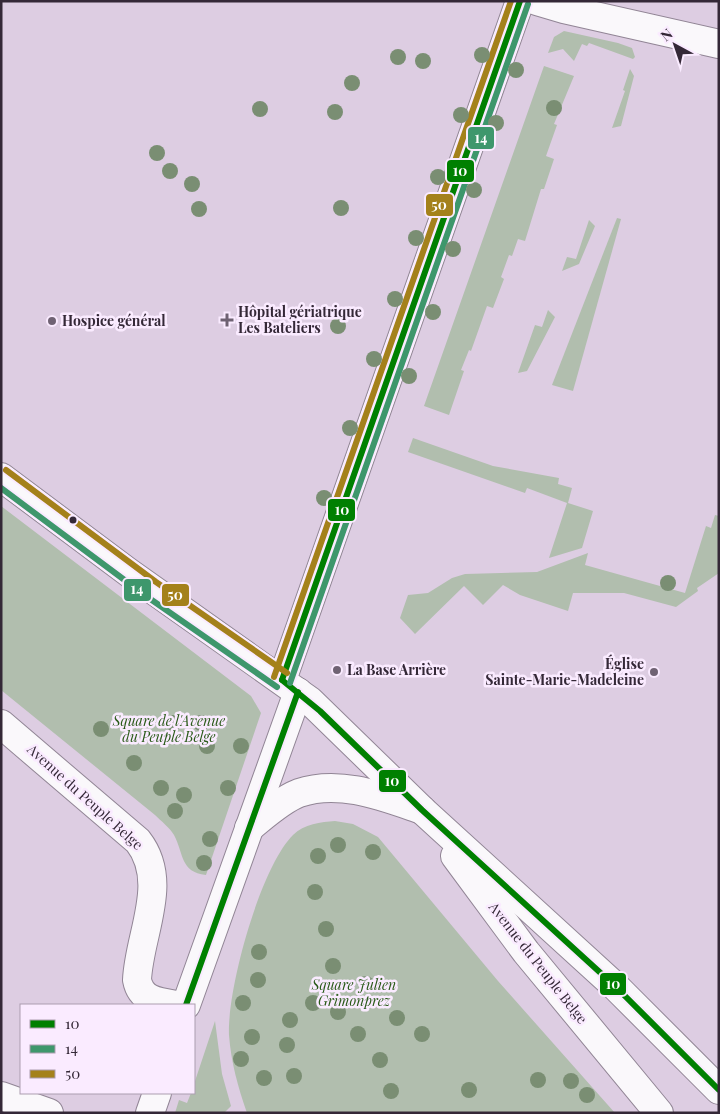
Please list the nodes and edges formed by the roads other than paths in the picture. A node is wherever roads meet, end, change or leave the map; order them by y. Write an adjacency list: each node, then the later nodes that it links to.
1 (520, 1): 5 (street)
2 (538, 1): 3 (street)
3 (719, 44)
4 (1, 477): 5 (street, Avenue du Peuple Belge)
5 (290, 686): 7 (street, Avenue du Peuple Belge); 8 (street)
6 (1, 724): 9 (street, Avenue du Peuple Belge)
7 (422, 810): 8 (street, Avenue du Peuple Belge); 11 (street, Avenue du Peuple Belge); 16 (street, Avenue du Peuple Belge)
8 (249, 828): 10 (street)
9 (173, 1004)
10 (186, 1004)
11 (719, 1090)
12 (157, 1094): 15 (street)
13 (1, 1096): 14 (street)
14 (48, 1113)
15 (150, 1113)
16 (659, 1113)

